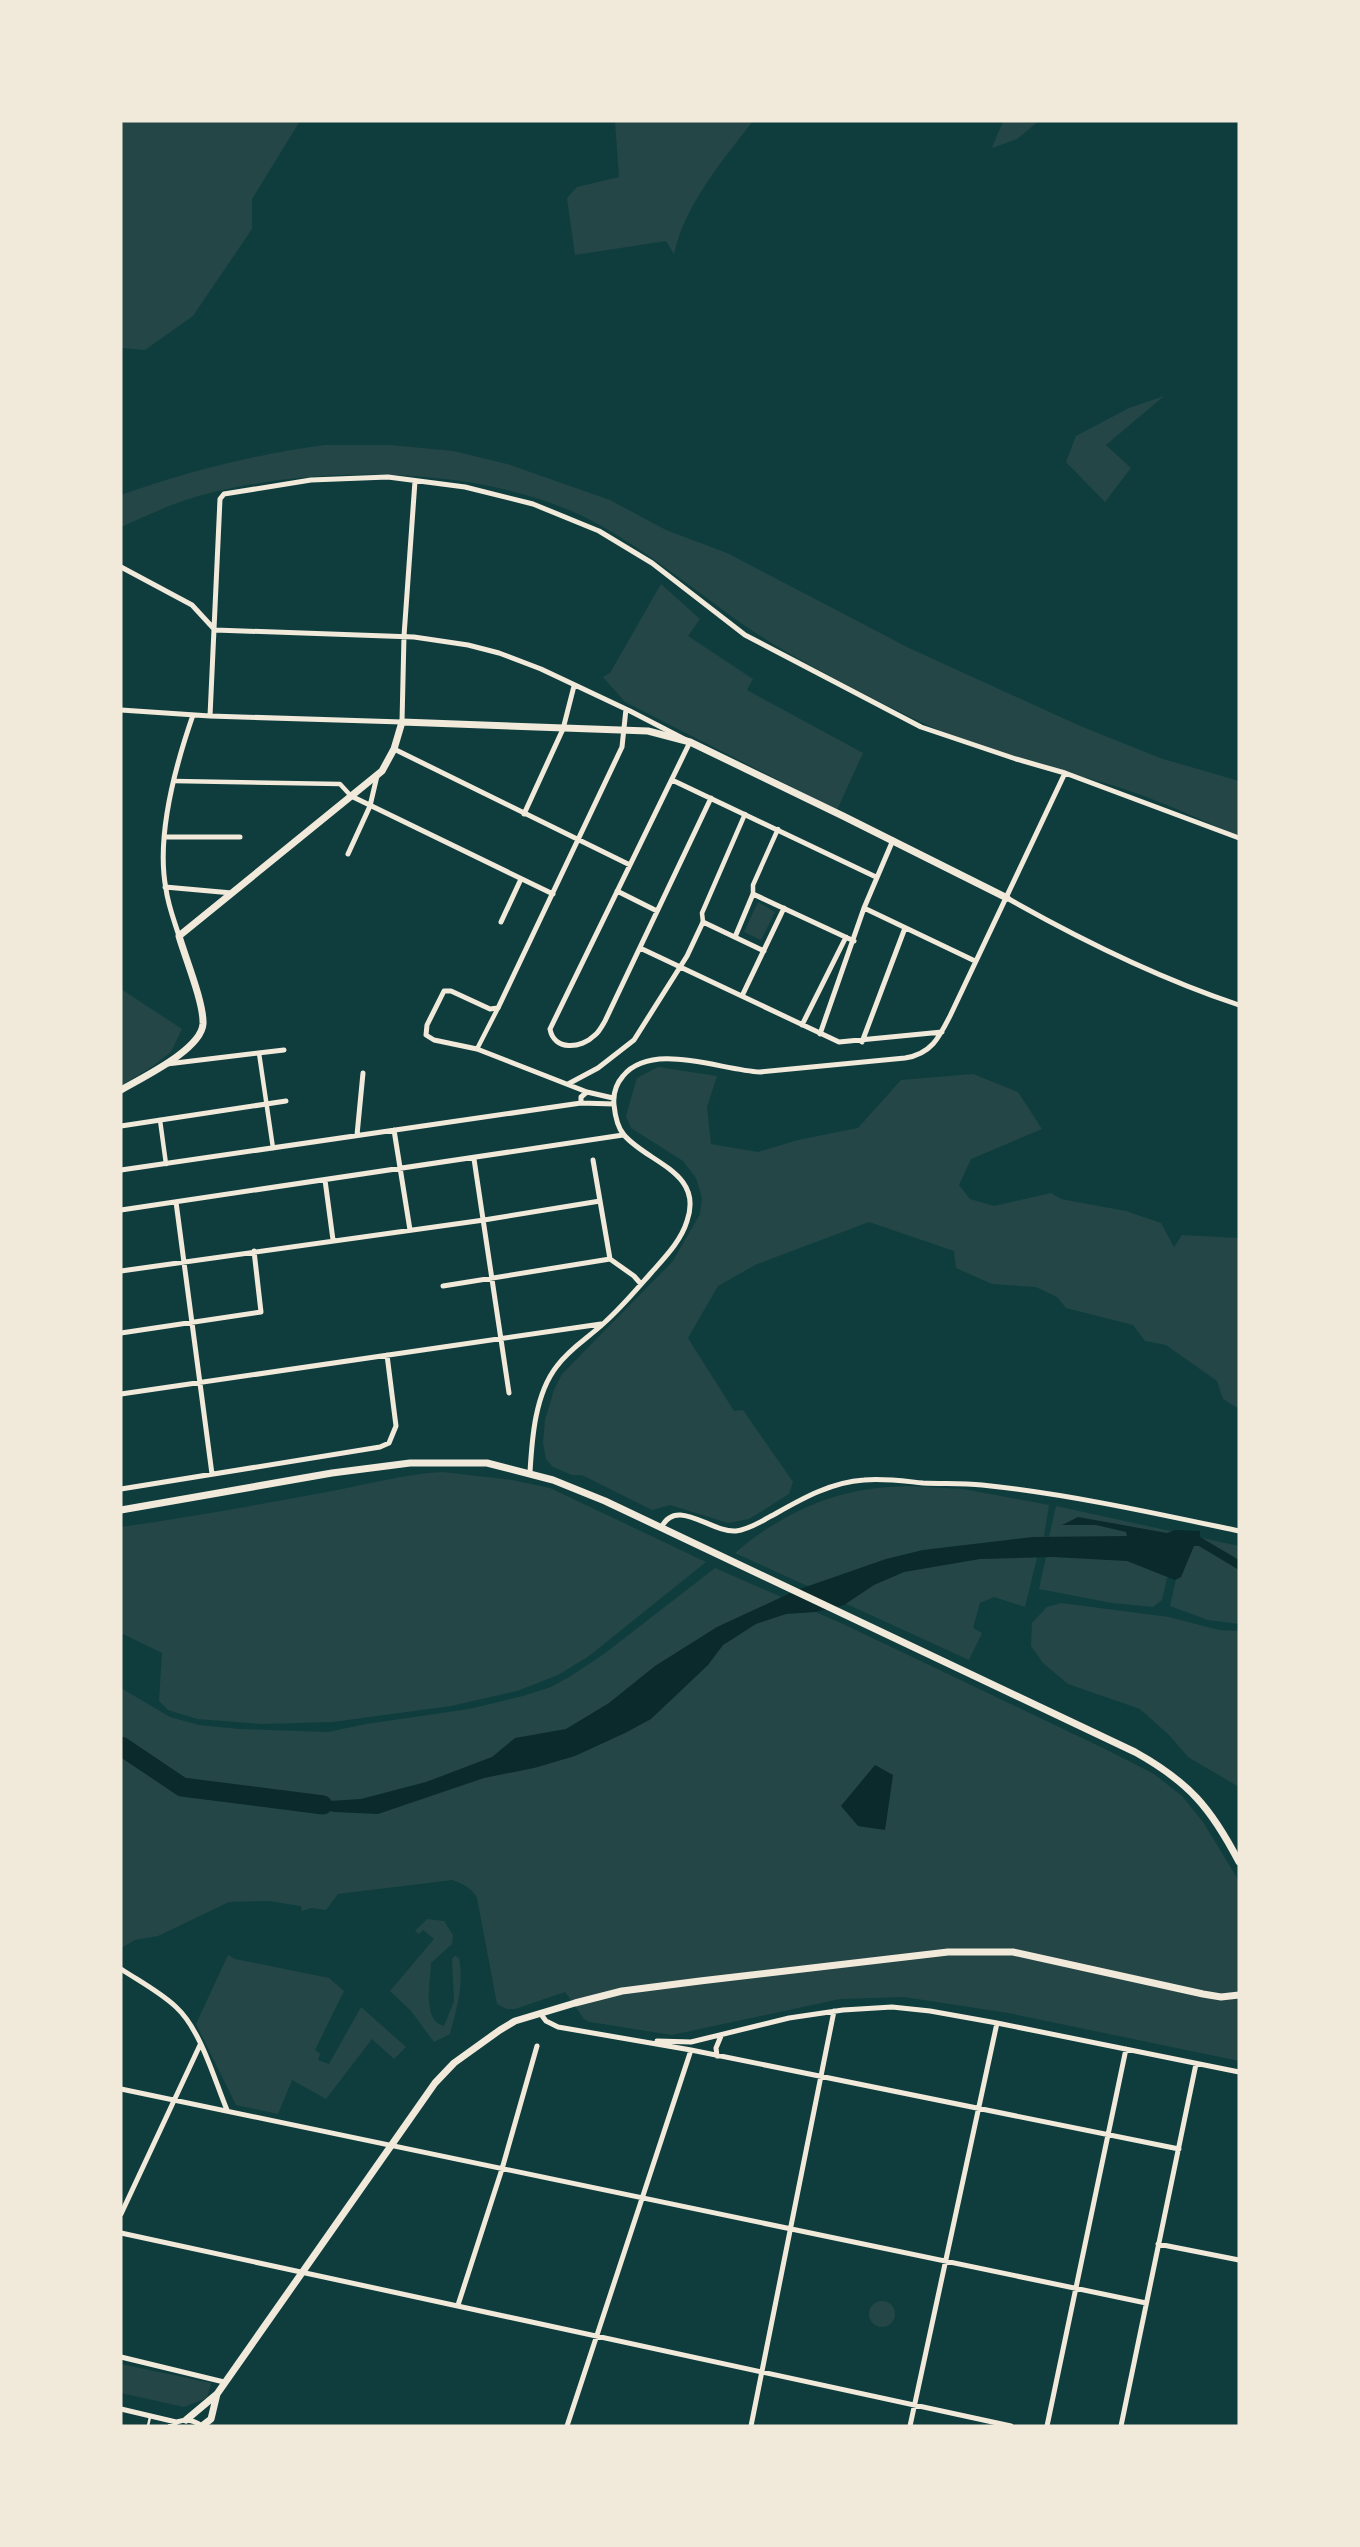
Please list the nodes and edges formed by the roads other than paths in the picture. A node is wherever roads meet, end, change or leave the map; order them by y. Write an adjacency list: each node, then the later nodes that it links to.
1 (415, 481): 3 (street); 4 (street); 15 (street)
2 (121, 567): 3 (street)
3 (215, 630): 4 (street); 9 (street)
4 (404, 636): 5 (street); 10 (street)
5 (574, 686): 6 (street); 11 (street)
6 (626, 709): 12 (street); 13 (street)
7 (121, 710): 8 (street)
8 (193, 715): 9 (street); 18 (street)
9 (210, 716): 10 (street)
10 (402, 722): 11 (street); 14 (street)
11 (563, 729): 12 (street); 22 (street)
12 (623, 730): 13 (street); 29 (street)
13 (690, 742): 17 (street); 28 (street)
14 (394, 750): 16 (street); 22 (street)
15 (1065, 773): 27 (street); 39 (street)
16 (377, 776): 19 (street); 21 (street)
17 (672, 780): 20 (street); 31 (street)
18 (174, 781): 19 (street); 25 (street)
19 (351, 796): 21 (street); 36 (street)
20 (711, 798): 23 (street); 42 (street)
21 (370, 806): 30 (street); 33 (street)
22 (524, 814): 29 (street)
23 (745, 814): 24 (street); 44 (street)
24 (778, 829): 32 (street); 38 (street)
25 (165, 837): 26 (street); 34 (street)
26 (240, 837)
27 (1239, 838)
28 (893, 840): 32 (street); 39 (street)
29 (578, 841): 31 (street); 37 (street)
30 (348, 854)
31 (630, 865): 35 (street)
32 (876, 877): 41 (street)
33 (521, 879): 37 (street); 43 (street)
34 (165, 887): 36 (street); 46 (street)
35 (617, 891): 42 (street); 50 (street)
36 (232, 893): 46 (street)
37 (553, 894): 56 (street)
38 (753, 894): 40 (street); 47 (street)
39 (1007, 898): 52 (street); 55 (street)
40 (784, 908): 48 (street); 51 (street)
41 (864, 908): 45 (street); 49 (street)
42 (657, 911): 50 (street)
43 (501, 922)
44 (703, 922): 47 (street); 53 (street)
45 (905, 928): 52 (street); 60 (street)
46 (182, 933): 64 (street)
47 (735, 937): 51 (street)
48 (846, 937): 49 (street); 57 (street)
49 (854, 941): 59 (street)
50 (639, 948): 53 (street)
51 (764, 951): 54 (street)
52 (975, 961): 58 (street)
53 (680, 966): 54 (street); 66 (street)
54 (742, 996): 57 (street)
55 (1239, 1005)
56 (498, 1008): 61 (street); 61 (street)
57 (802, 1025): 59 (street)
58 (942, 1032): 60 (street); 70 (street)
59 (820, 1034): 60 (street)
60 (862, 1042)
61 (477, 1049): 66 (street)
62 (284, 1050): 63 (street)
63 (259, 1054): 64 (street); 72 (street)
64 (167, 1064): 67 (street)
65 (363, 1073): 76 (street)
66 (568, 1084): 68 (street)
67 (121, 1090)
68 (587, 1091): 70 (street); 71 (street)
69 (286, 1101): 72 (street)
70 (614, 1101): 71 (street); 77 (street)
71 (580, 1103): 75 (street)
72 (267, 1105): 73 (street); 78 (street)
73 (160, 1121): 74 (street); 81 (street)
74 (121, 1126)
75 (394, 1130): 76 (street); 82 (street)
76 (357, 1135): 78 (street)
77 (623, 1135): 79 (street); 96 (street)
78 (273, 1148): 81 (street)
79 (474, 1159): 82 (street); 88 (street)
80 (593, 1160): 85 (street)
81 (166, 1164): 83 (street)
82 (400, 1169): 84 (street); 89 (street)
83 (121, 1170)
84 (325, 1180): 86 (street); 90 (street)
85 (600, 1201): 88 (street); 92 (street)
86 (176, 1202): 87 (street); 93 (street)
87 (121, 1210)
88 (484, 1220): 89 (street); 95 (street)
89 (410, 1230): 90 (street)
90 (332, 1240): 91 (street)
91 (254, 1251): 93 (street); 98 (street)
92 (611, 1259): 95 (street); 96 (street)
93 (184, 1262): 94 (street); 98 (street)
94 (121, 1271)
95 (492, 1278): 97 (street); 101 (street)
96 (642, 1284): 99 (street)
97 (443, 1286)
98 (193, 1323): 100 (street); 103 (street)
99 (604, 1323): 101 (street); 106 (street)
100 (121, 1333)
101 (500, 1339): 102 (street); 104 (street)
102 (387, 1355): 103 (street); 107 (street)
103 (201, 1382): 105 (street); 107 (street)
104 (509, 1393)
105 (121, 1394)
106 (530, 1472): 109 (street); 110 (street)
107 (212, 1474): 108 (street)
108 (121, 1489)
109 (121, 1510)
110 (661, 1528): 111 (street); 112 (street)
111 (1239, 1531)
112 (1239, 1862)
113 (121, 1969): 120 (street)
114 (1239, 1995): 116 (street)
115 (834, 2011): 117 (street); 118 (street); 127 (street)
116 (540, 2013): 119 (street); 133 (street)
117 (997, 2022): 122 (street); 130 (street)
118 (723, 2034): 119 (street); 124 (street)
119 (634, 2041): 123 (street)
120 (200, 2045): 129 (street); 131 (street)
121 (537, 2046): 135 (street)
122 (1126, 2049): 125 (street); 132 (street)
123 (691, 2050): 124 (street); 136 (street)
124 (717, 2056): 127 (street)
125 (1196, 2064): 126 (street); 134 (street)
126 (1239, 2073)
127 (821, 2078): 130 (street); 138 (street)
128 (121, 2089): 129 (street)
129 (173, 2100): 131 (street); 137 (street)
130 (978, 2109): 132 (street); 141 (street)
131 (227, 2110): 133 (street)
132 (1109, 2136): 134 (street); 144 (street)
133 (393, 2146): 135 (street); 143 (street)
134 (1179, 2149): 140 (street)
135 (502, 2169): 136 (street); 146 (street)
136 (642, 2198): 138 (street); 147 (street)
137 (121, 2214)
138 (792, 2229): 141 (street); 149 (street)
139 (121, 2233): 143 (street)
140 (1158, 2244): 142 (street); 145 (street)
141 (946, 2260): 144 (street); 152 (street)
142 (1239, 2260)
143 (303, 2272): 146 (street); 150 (street)
144 (1076, 2288): 145 (street); 163 (street)
145 (1146, 2303): 164 (street)
146 (458, 2305): 147 (street)
147 (596, 2337): 149 (street); 159 (street)
148 (121, 2357): 150 (street)
149 (761, 2373): 152 (street); 160 (street)
150 (225, 2382): 151 (street)
151 (217, 2394): 155 (street); 158 (street)
152 (915, 2405): 161 (street); 162 (street)
153 (121, 2409): 154 (street)
154 (150, 2417): 156 (street); 157 (lane)
155 (186, 2420): 156 (street); 158 (street)
156 (173, 2424)
157 (148, 2426)
158 (203, 2426)
159 (566, 2426)
160 (751, 2426)
161 (910, 2426)
162 (1011, 2426)
163 (1046, 2426)
164 (1121, 2426)

